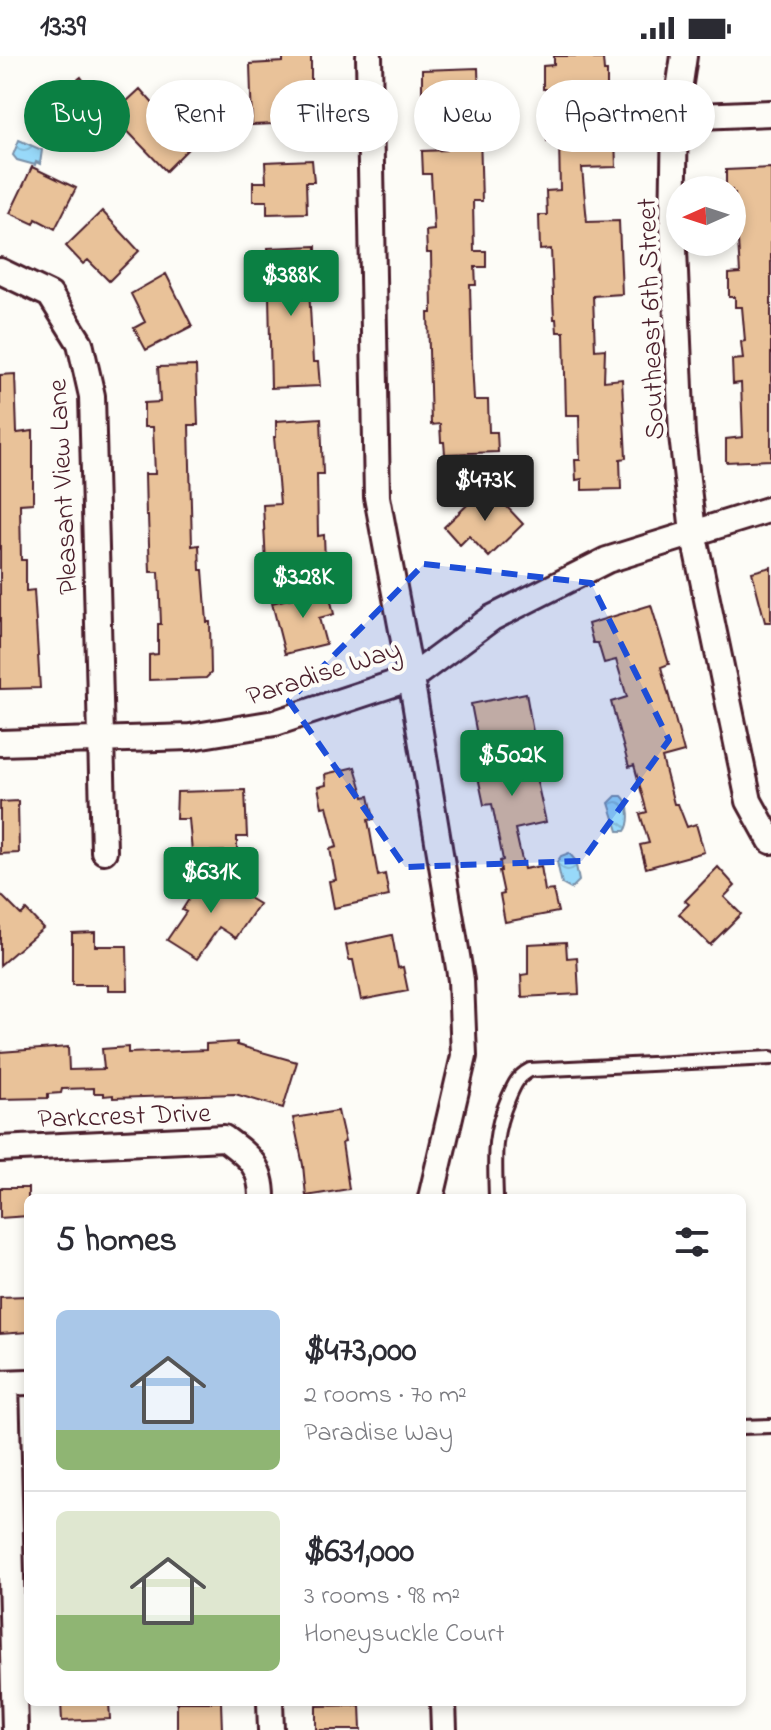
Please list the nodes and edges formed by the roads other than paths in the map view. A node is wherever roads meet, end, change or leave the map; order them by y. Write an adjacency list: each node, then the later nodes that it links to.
1 (369, 56): 10 (street)
2 (684, 56): 3 (street, Southeast 6th Street)
3 (680, 80)
4 (771, 113): 5 (street)
5 (715, 115)
6 (674, 152): 9 (street, Southeast 6th Street)
7 (0, 271): 11 (street, Pleasant View Lane)
8 (771, 509): 9 (street, Paradise Way)
9 (693, 532): 10 (street, Paradise Way); 13 (street, Southeast 6th Street)
10 (411, 678): 11 (street, Paradise Way); 18 (street)
11 (100, 741): 12 (street, Paradise Way); 14 (street, Pleasant View Lane)
12 (0, 743)
13 (771, 841)
14 (104, 851)
15 (771, 1058): 19 (lane)
16 (0, 1149): 17 (street, Parkcrest Drive)
17 (262, 1194)
18 (432, 1194)
19 (496, 1194)
20 (11, 1383): 25 (street)
21 (771, 1426): 22 (lane)
22 (746, 1427)
23 (270, 1706): 26 (street)
24 (443, 1706): 27 (street)
25 (15, 1730)
26 (271, 1730)
27 (444, 1730)

